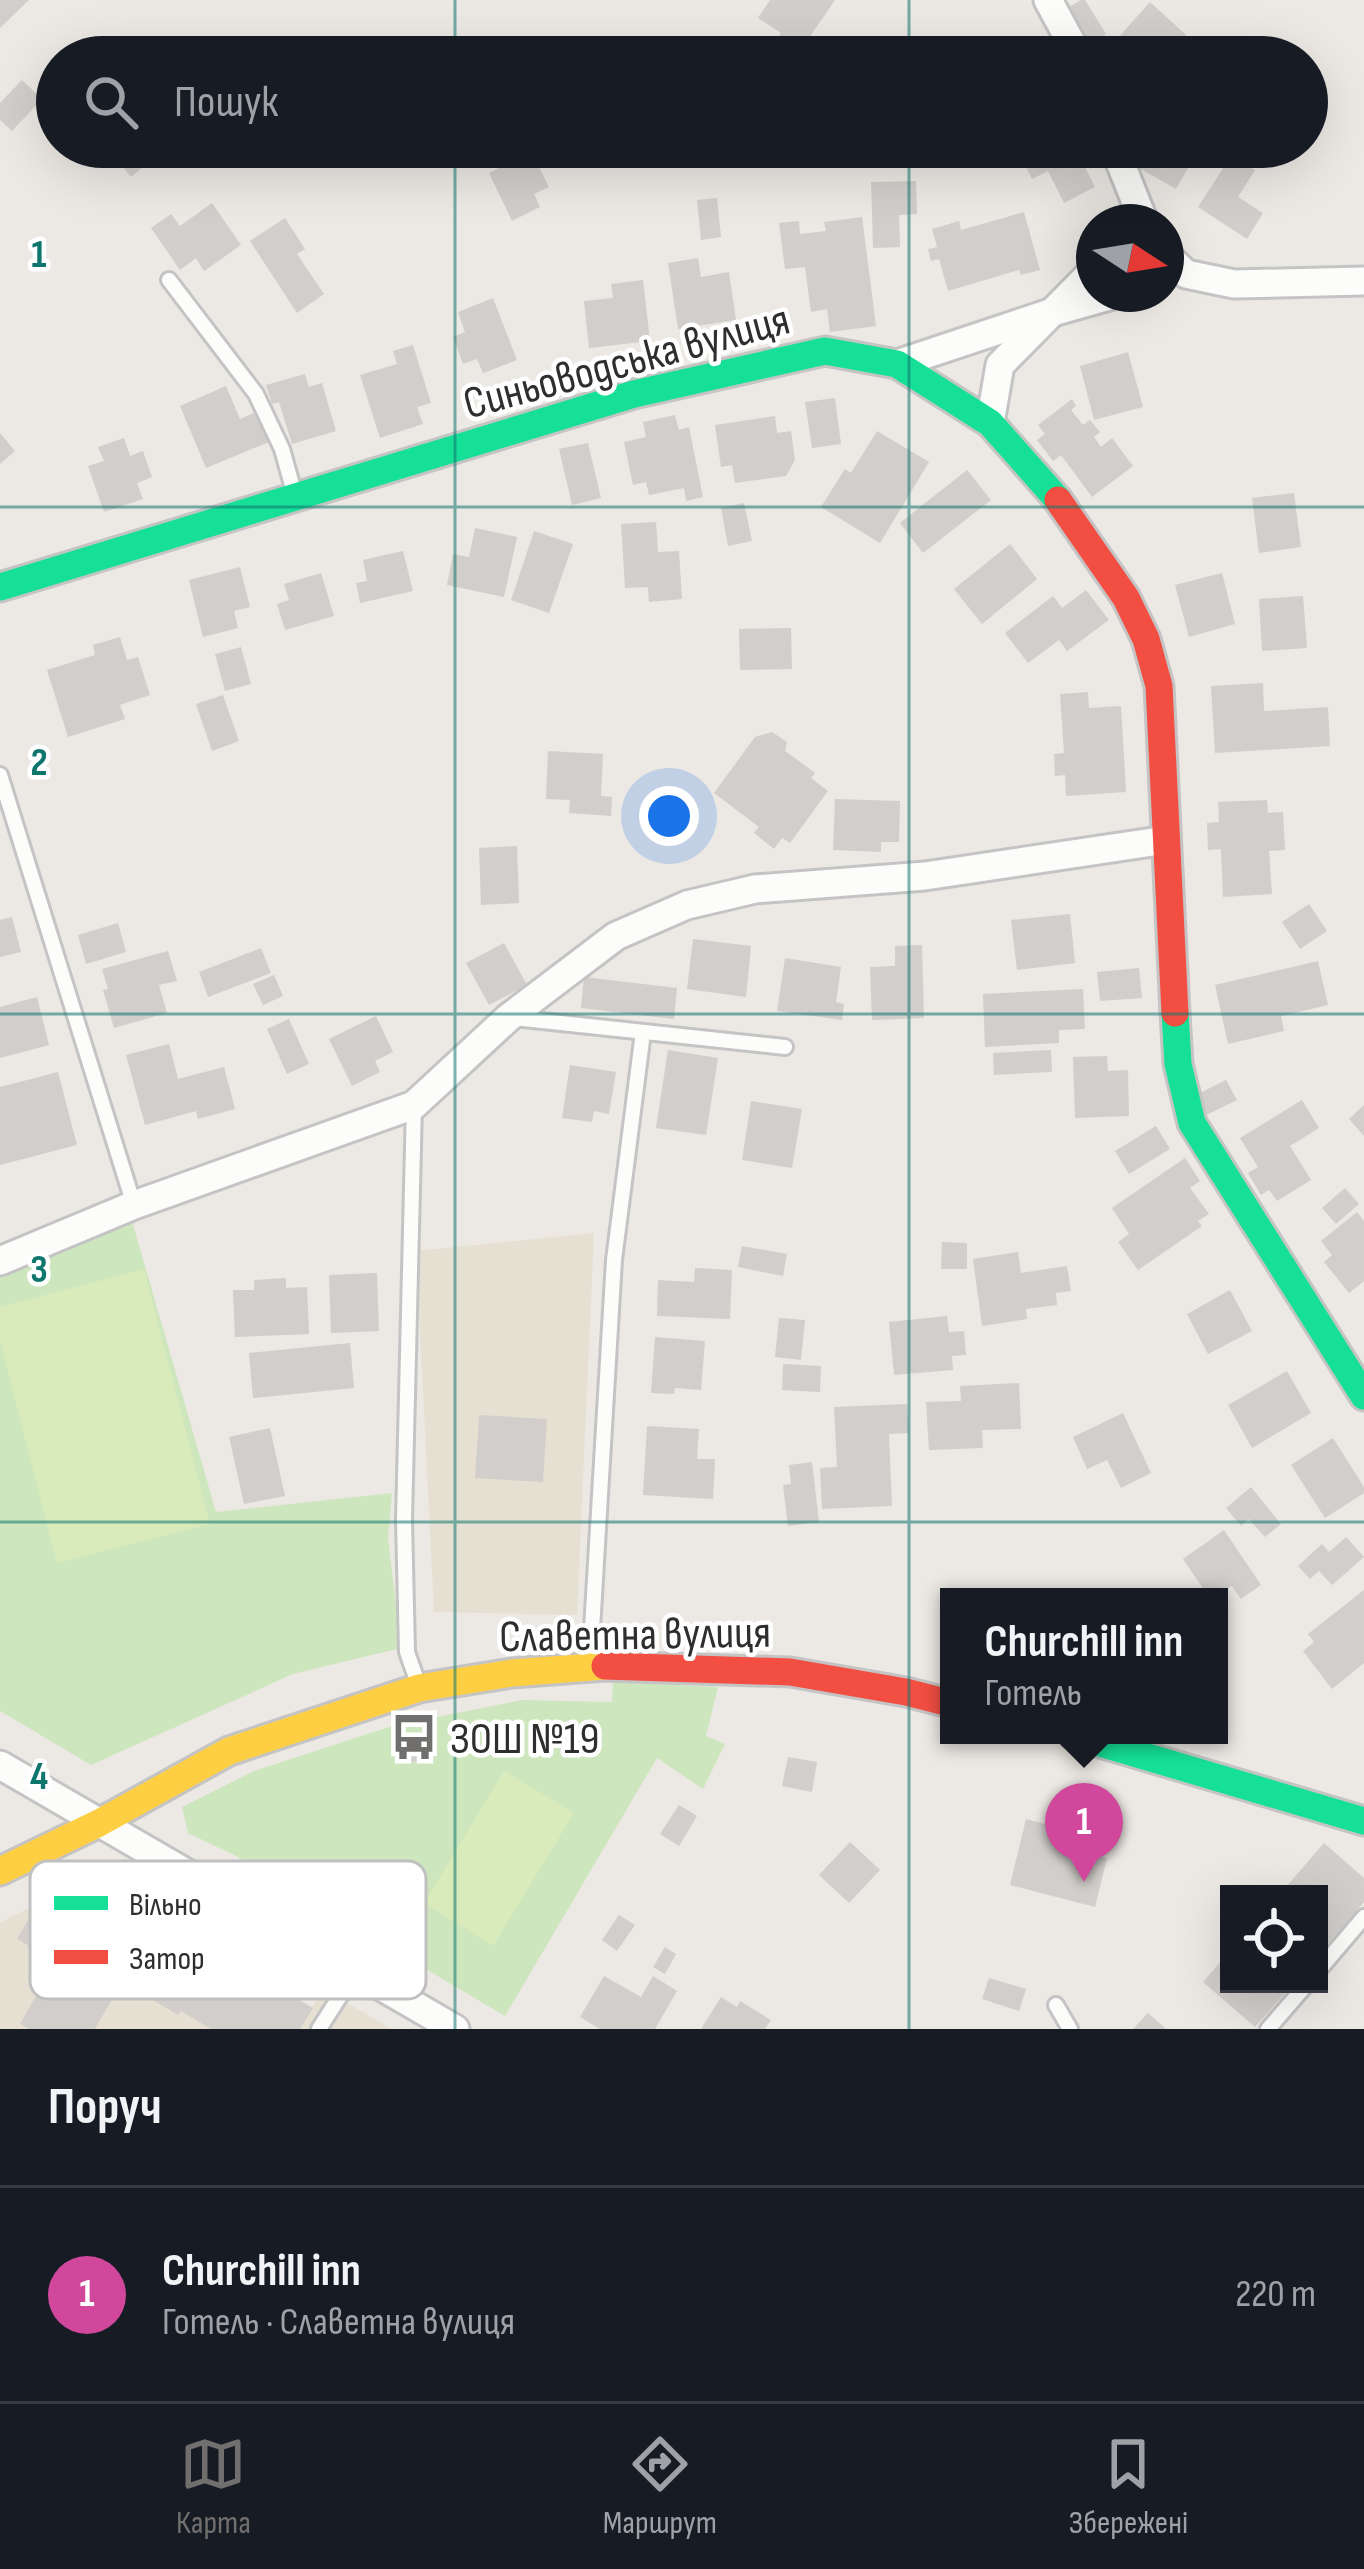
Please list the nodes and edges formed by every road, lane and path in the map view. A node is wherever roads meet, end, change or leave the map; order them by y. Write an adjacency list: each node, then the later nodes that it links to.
1 (1048, 0): 2 (street)
2 (1068, 36)
3 (1121, 168): 4 (street)
4 (1126, 181): 5 (street); 6 (street)
5 (1123, 204)
6 (1136, 204)
7 (1184, 273): 9 (street)
8 (169, 280): 15 (lane)
9 (1364, 281)
10 (1076, 289): 12 (street)
11 (1076, 305): 12 (street)
12 (1056, 311): 13 (street); 14 (street)
13 (897, 364): 14 (street, Синьоводська вулиця); 15 (street, Синьоводська вулиця)
14 (990, 423): 18 (street, Синьоводська вулиця)
15 (296, 497): 16 (street, Синьоводська вулиця)
16 (0, 587)
17 (0, 775): 23 (lane)
18 (1166, 840): 19 (street); 25 (street, Синьоводська вулиця)
19 (508, 1018): 20 (lane); 22 (street)
20 (643, 1032): 21 (lane); 26 (lane)
21 (784, 1047)
22 (414, 1105): 23 (street); 27 (lane)
23 (134, 1205): 24 (street)
24 (0, 1262)
25 (1364, 1396)
26 (595, 1666): 27 (street, Славетна вулиця); 28 (street, Славетна вулиця)
27 (419, 1688): 32 (street, Славетна вулиця)
28 (940, 1701)
29 (1103, 1744): 31 (street)
30 (0, 1765): 32 (street)
31 (1364, 1821)
32 (99, 1823): 33 (street); 34 (street, Славетна вулиця)
33 (165, 1861)
34 (0, 1870)
35 (1364, 1917): 36 (lane)
36 (1328, 1959)
37 (1299, 1993): 44 (lane)
38 (338, 1999): 41 (lane)
39 (404, 1999): 42 (street)
40 (1056, 2005): 43 (lane)
41 (319, 2029)
42 (455, 2029)
43 (1070, 2029)
44 (1268, 2029)

